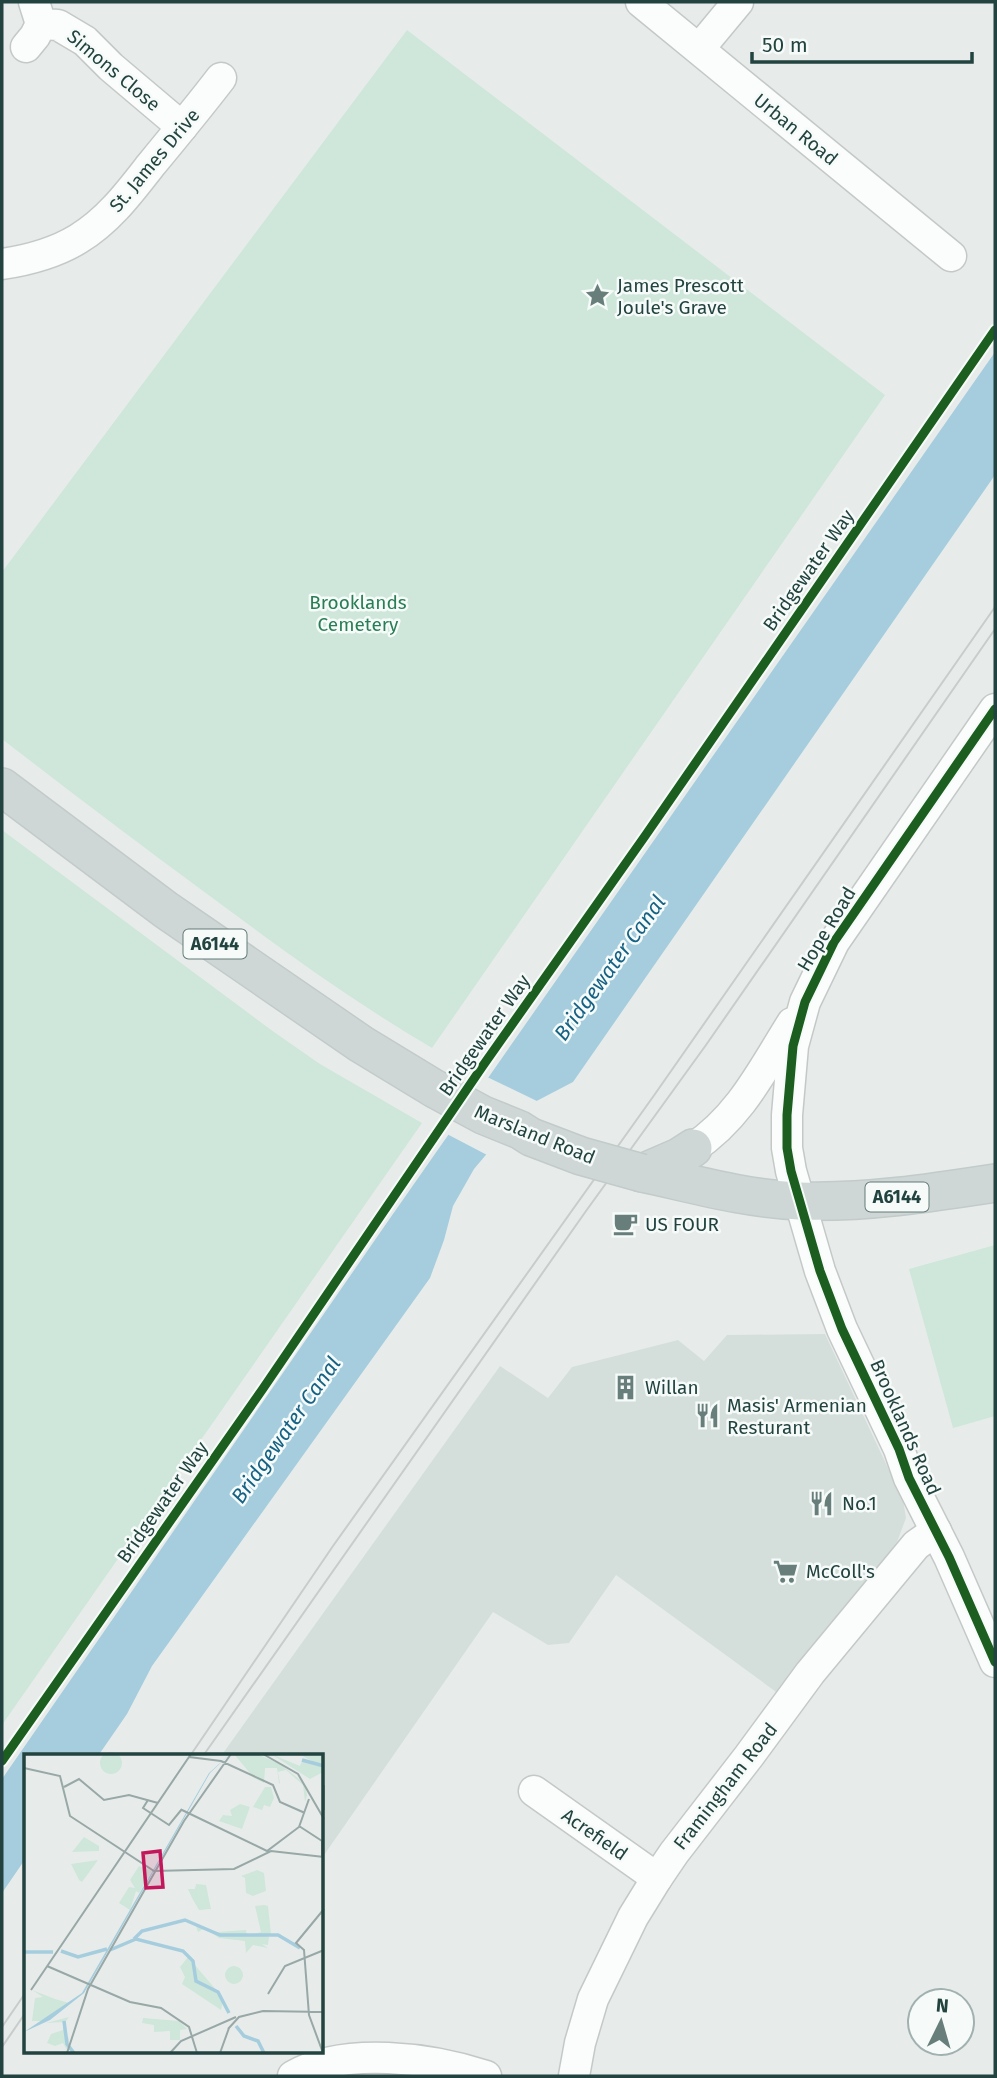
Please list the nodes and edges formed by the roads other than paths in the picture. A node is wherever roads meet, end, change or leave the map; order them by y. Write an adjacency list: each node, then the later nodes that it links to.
1 (641, 2): 4 (street, Urban Road)
2 (738, 2): 4 (street)
3 (34, 24): 6 (street, Simons Close)
4 (699, 49): 7 (street, Urban Road)
5 (221, 78): 6 (street, St. James Drive)
6 (183, 127): 8 (street, St. James Drive)
7 (951, 256)
8 (2, 264)
9 (995, 709): 11 (street, Hope Road)
10 (2, 787): 13 (main road, Marsland Road / A6144, bridge)
11 (805, 1002): 12 (street); 15 (street, Hope Road)
12 (694, 1148): 13 (main road)
13 (642, 1173): 15 (main road, Marsland Road / A6144)
14 (995, 1183): 15 (main road, Marsland Road / A6144)
15 (799, 1201): 16 (street, Brooklands Road)
16 (936, 1531): 17 (street, Brooklands Road); 19 (street, Framingham Road)
17 (995, 1662)
18 (534, 1791): 19 (street, Acrefield)
19 (657, 1878): 22 (street, Framingham Road)
20 (293, 2076): 21 (street)
21 (486, 2076)
22 (574, 2076)

